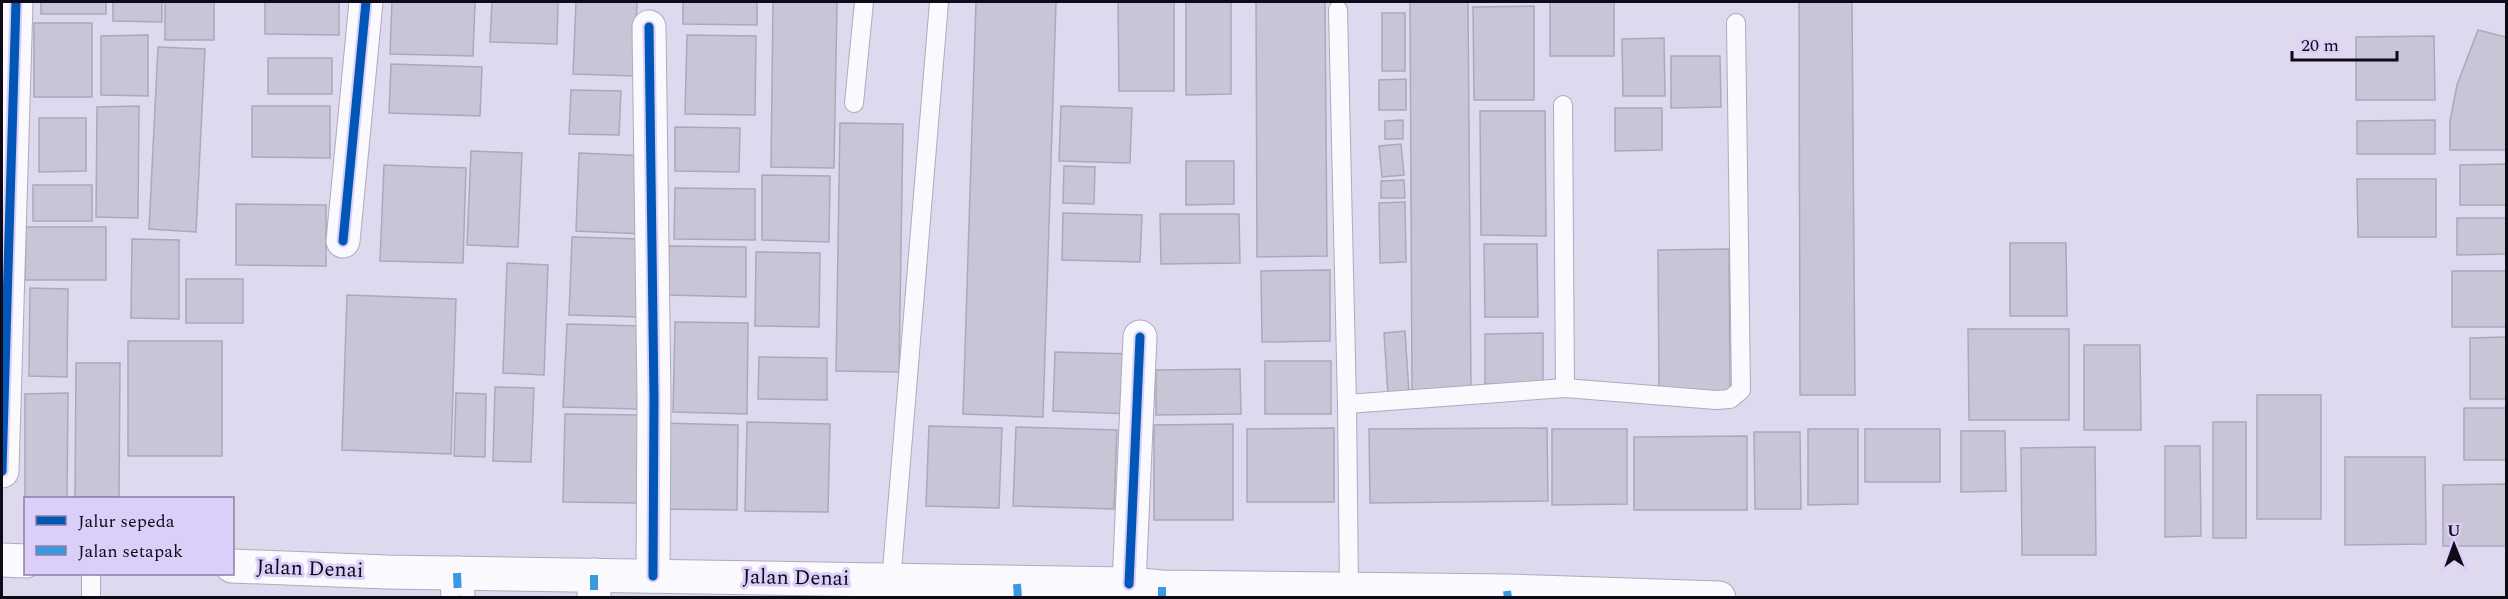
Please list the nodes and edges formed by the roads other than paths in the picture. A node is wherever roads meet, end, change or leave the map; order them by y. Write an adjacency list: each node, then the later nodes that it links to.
1 (16, 2): 14 (main road)
2 (366, 2): 10 (main road)
3 (864, 2): 8 (lane)
4 (939, 2): 20 (lane)
5 (1338, 10): 13 (lane)
6 (1736, 23): 12 (lane)
7 (649, 27): 19 (main road)
8 (854, 103)
9 (1563, 105): 12 (lane)
10 (343, 241)
11 (1140, 337): 21 (main road)
12 (1565, 388): 13 (lane)
13 (1347, 404): 24 (lane)
14 (2, 471)
15 (2, 560): 16 (main road)
16 (24, 561)
17 (234, 566): 22 (main road, Jalan Denai)
18 (91, 575): 28 (lane)
19 (653, 576): 20 (main road, Jalan Denai); 23 (main road, Jalan Denai)
20 (891, 582): 25 (main road, Jalan Denai)
21 (1129, 584): 25 (main road, Jalan Denai); 26 (main road, Jalan Denai)
22 (458, 585): 23 (main road, Jalan Denai)
23 (594, 586)
24 (1349, 589): 26 (main road, Jalan Denai); 27 (main road, Jalan Denai)
25 (1017, 591)
26 (1162, 592)
27 (1507, 594): 29 (main road, Jalan Denai)
28 (91, 597)
29 (1719, 597)

